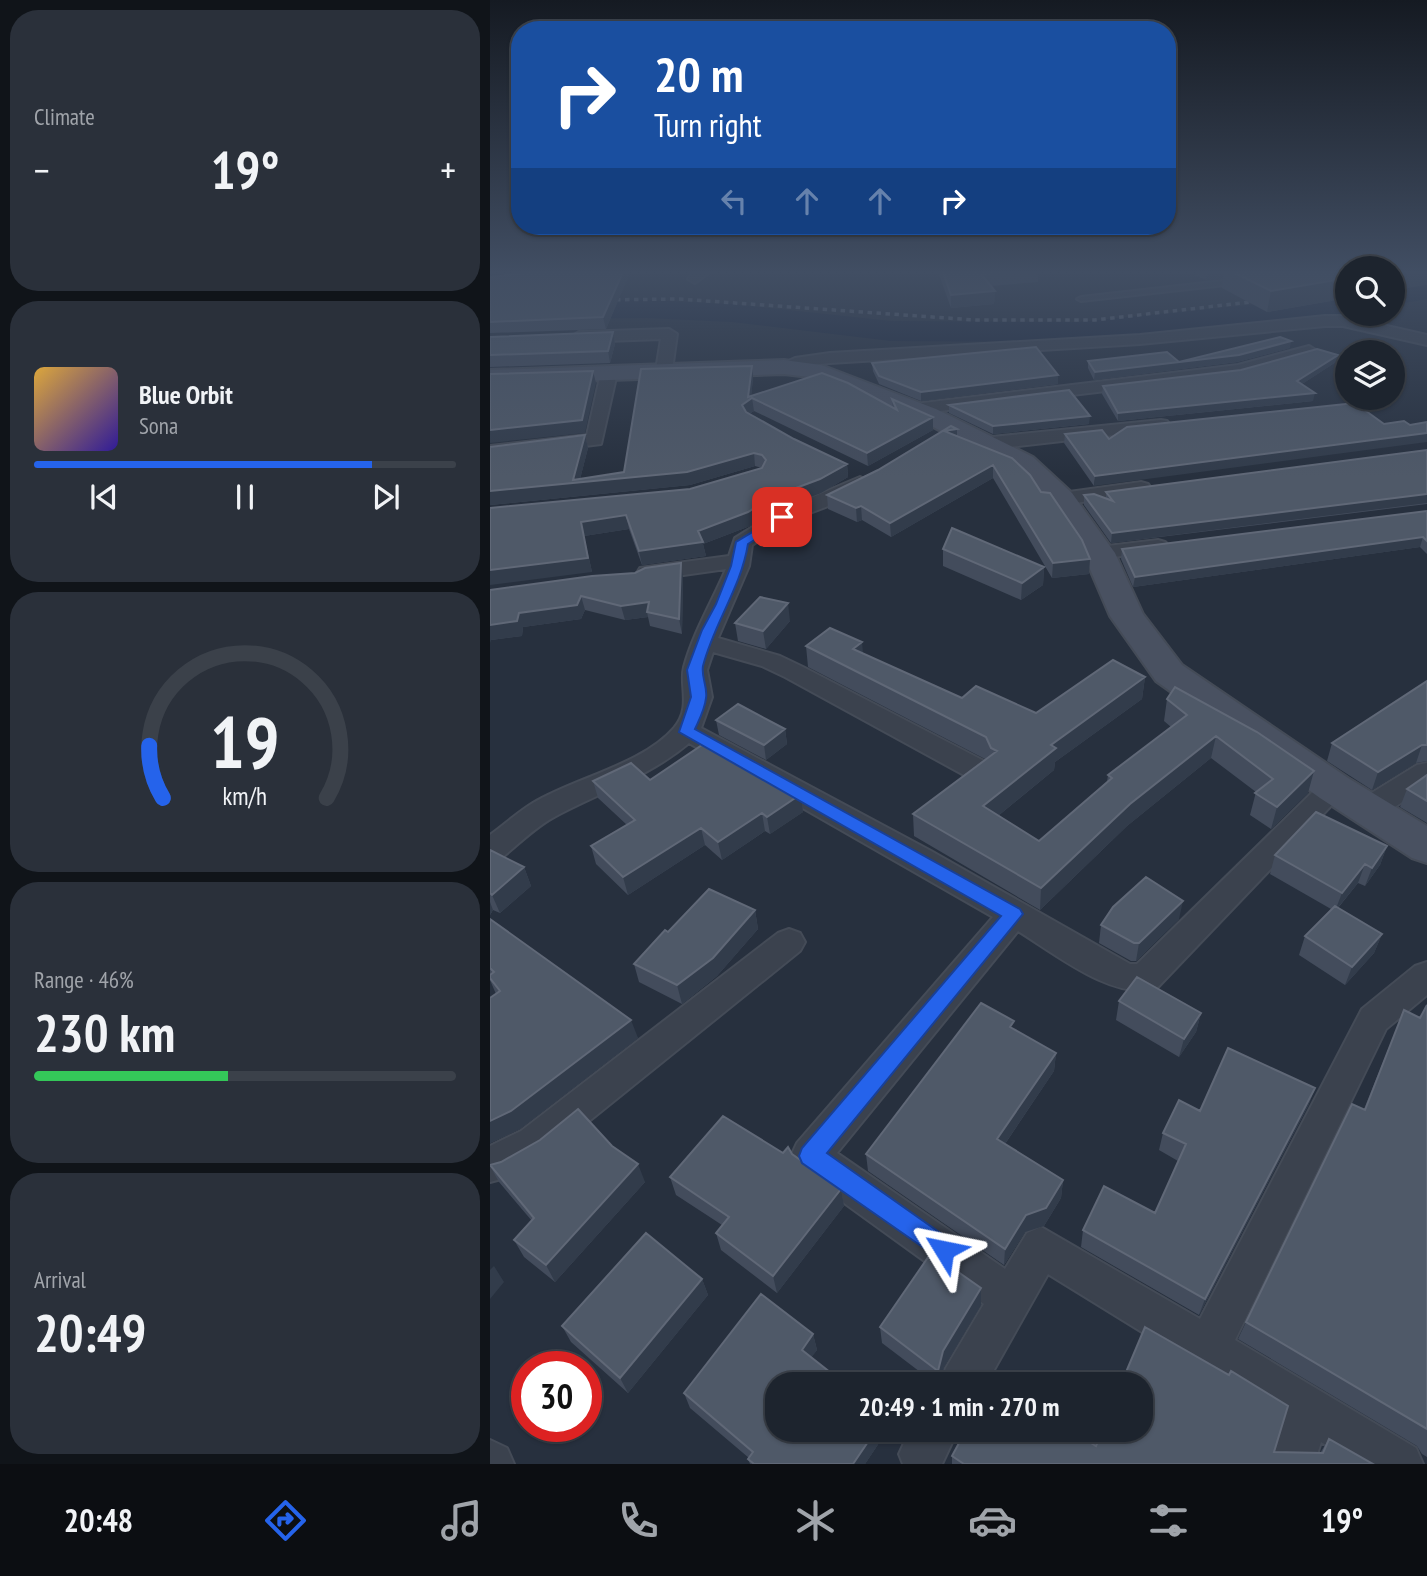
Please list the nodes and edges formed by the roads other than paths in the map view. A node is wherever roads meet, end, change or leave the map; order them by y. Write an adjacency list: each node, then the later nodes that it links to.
1 (670, 340): 5 (street)
2 (1137, 340): 4 (street)
3 (1273, 340): 8 (street)
4 (784, 367): 5 (street); 8 (street)
5 (664, 370): 6 (street)
6 (609, 373): 7 (street); 11 (street)
7 (490, 377)
8 (915, 409): 10 (street)
9 (1180, 423): 10 (street)
10 (982, 444): 14 (street)
11 (490, 452)
12 (848, 467): 17 (street)
13 (1156, 486): 14 (street)
14 (1062, 499): 16 (street)
15 (1181, 543): 16 (street)
16 (1099, 553): 23 (street)
17 (737, 562): 18 (street); 19 (street)
18 (628, 576)
19 (704, 642): 20 (street); 21 (street)
20 (687, 732): 25 (street); 27 (street)
21 (974, 768)
22 (1427, 772): 24 (street)
23 (1334, 788): 24 (street); 27 (street)
24 (1367, 809): 26 (street)
25 (496, 837)
26 (1427, 847)
27 (1014, 914): 31 (street)
28 (789, 942): 30 (street)
29 (1427, 976): 32 (street)
30 (490, 1164)
31 (1011, 1297): 32 (street); 33 (street)
32 (1208, 1348): 34 (street)
33 (968, 1372)
34 (1309, 1408): 35 (street); 36 (street)
35 (1291, 1464)
36 (1400, 1464)

